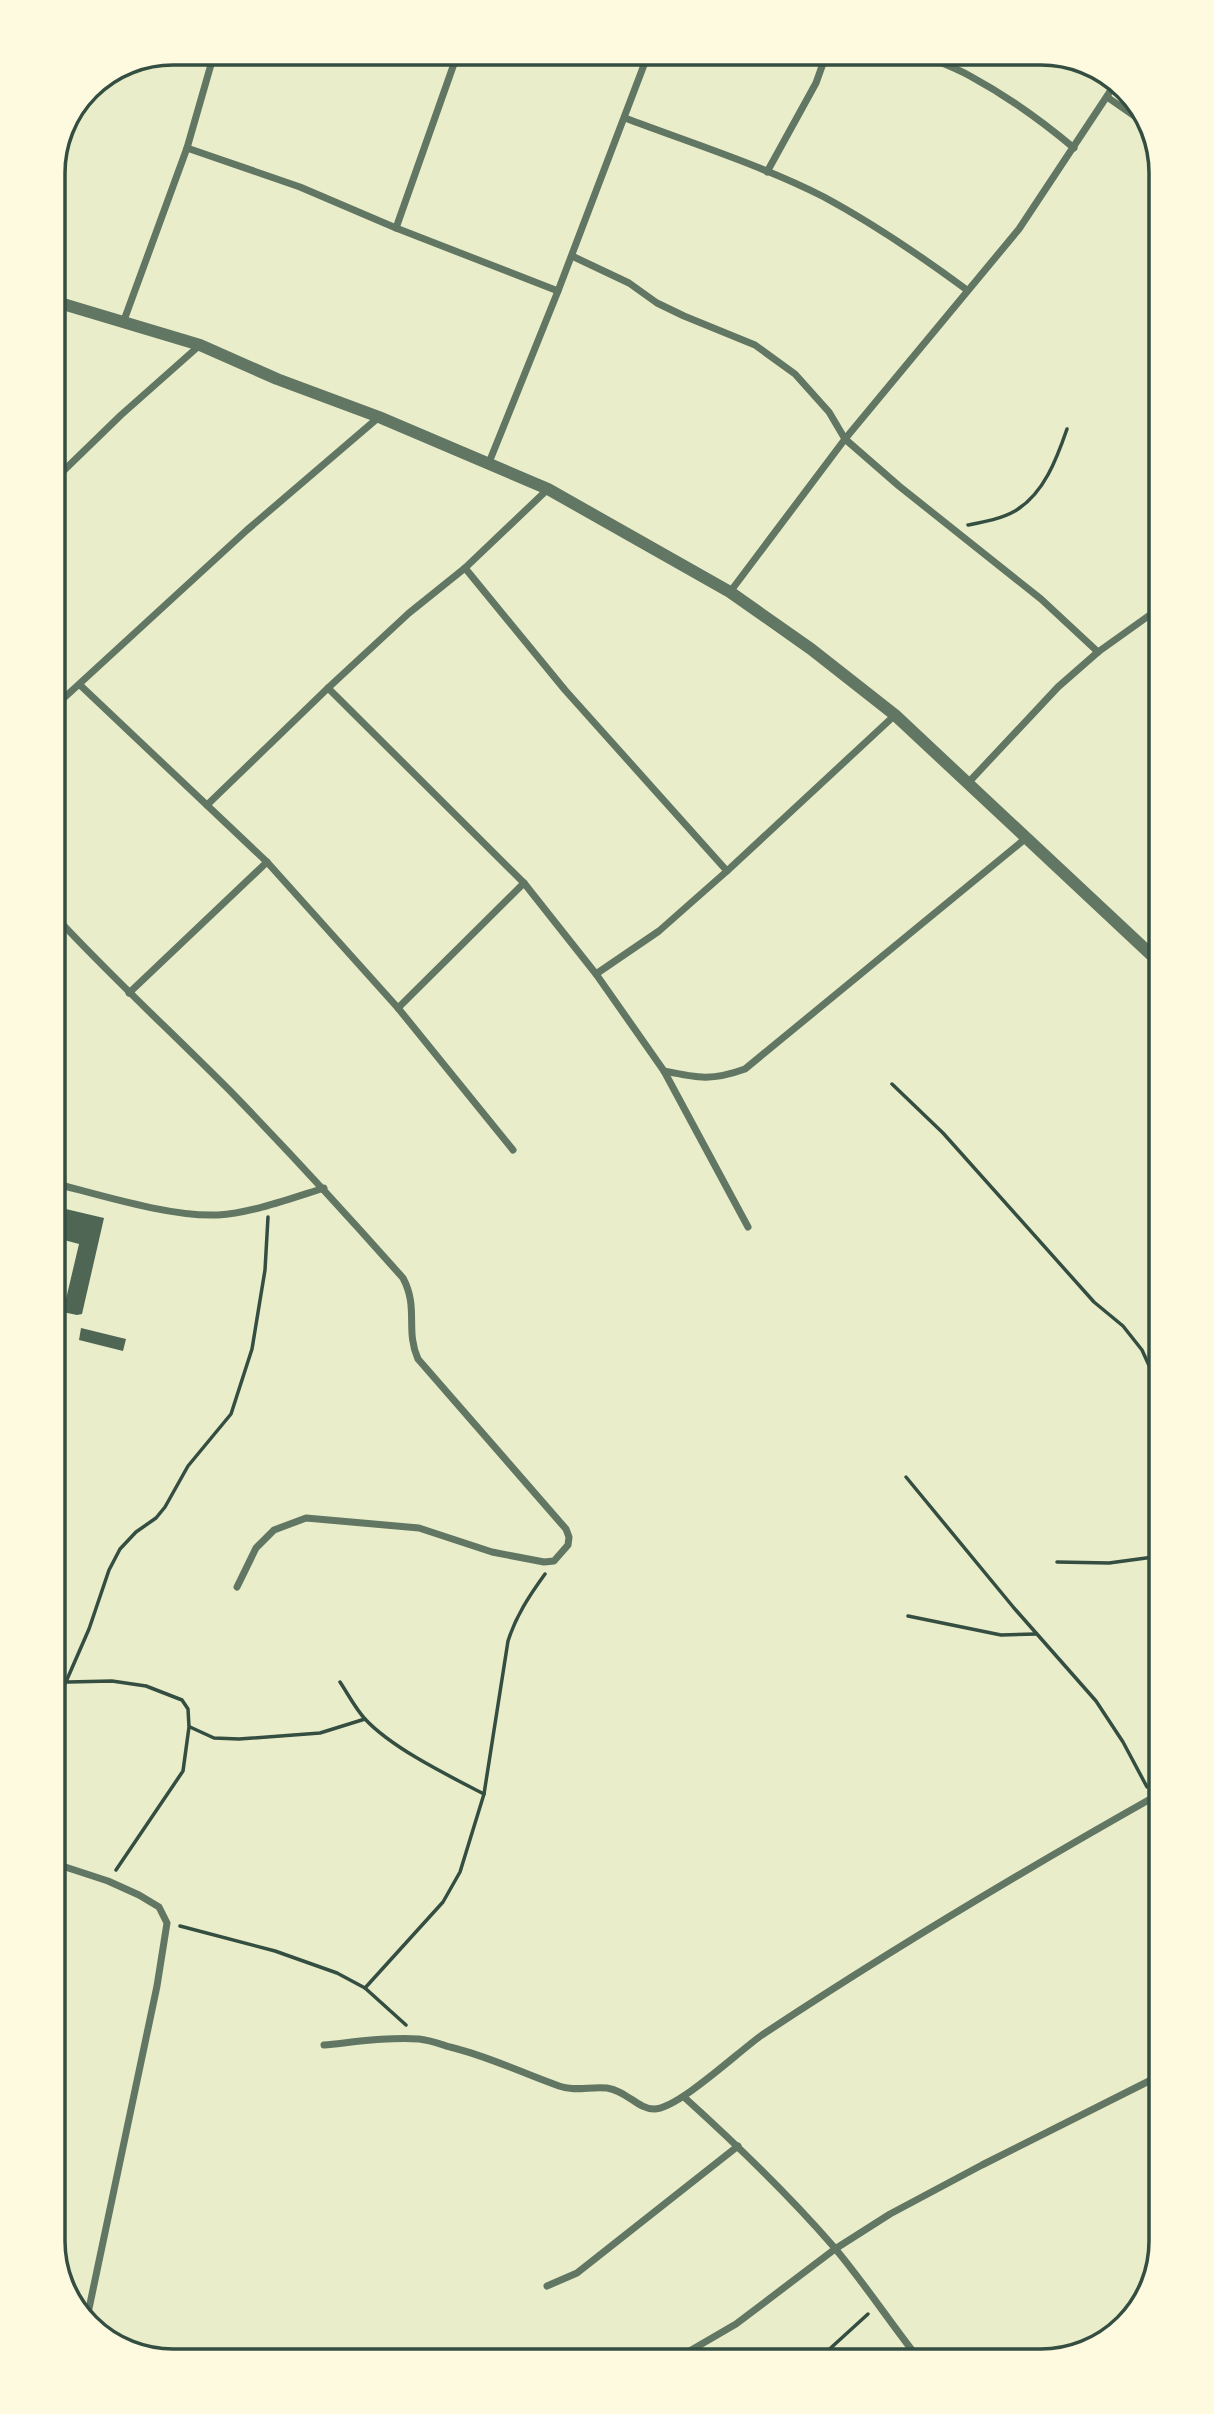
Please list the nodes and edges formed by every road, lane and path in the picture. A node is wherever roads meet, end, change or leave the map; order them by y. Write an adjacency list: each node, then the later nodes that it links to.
1 (211, 65): 10 (street)
2 (454, 65): 13 (street)
3 (644, 65): 9 (street)
4 (822, 65): 12 (street)
5 (945, 65): 11 (street)
6 (1111, 91): 7 (street)
7 (1107, 97): 8 (street); 11 (street)
8 (1132, 114)
9 (625, 117): 12 (street); 14 (street)
10 (187, 148): 13 (street); 18 (street)
11 (1074, 148): 15 (street)
12 (767, 172): 15 (street)
13 (396, 228): 16 (street)
14 (572, 256): 16 (street); 22 (street)
15 (967, 290): 22 (street)
16 (558, 291): 23 (street)
17 (65, 305): 18 (street)
18 (123, 323): 19 (street)
19 (200, 345): 20 (street); 24 (street)
20 (379, 417): 23 (street); 31 (street)
21 (1067, 429): 26 (path)
22 (845, 439): 26 (street); 28 (street)
23 (488, 465): 25 (street)
24 (65, 469)
25 (548, 489): 27 (street); 28 (street)
26 (952, 529): 30 (street)
27 (465, 568): 32 (street); 39 (street)
28 (730, 592): 34 (street)
29 (1149, 616): 30 (street)
30 (1098, 652): 35 (street)
31 (80, 685): 33 (street); 36 (street)
32 (328, 688): 36 (street); 40 (street)
33 (65, 698)
34 (895, 715): 35 (street); 39 (street)
35 (968, 783): 37 (street)
36 (208, 805): 38 (street)
37 (1025, 839): 44 (street); 48 (street)
38 (267, 862): 46 (street); 47 (street)
39 (727, 871): 45 (street)
40 (524, 883): 45 (street); 47 (street)
41 (65, 928): 42 (street)
42 (69, 932): 43 (path); 46 (street)
43 (65, 942)
44 (1149, 953)
45 (596, 974): 48 (street)
46 (129, 993): 52 (street)
47 (398, 1008): 50 (street)
48 (664, 1071): 54 (street)
49 (892, 1084): 55 (path)
50 (513, 1150)
51 (65, 1186): 53 (street)
52 (324, 1188): 53 (street); 58 (street)
53 (269, 1205): 63 (path)
54 (748, 1227)
55 (1149, 1365)
56 (906, 1477): 62 (path)
57 (1149, 1558): 59 (path)
58 (554, 1561): 60 (street); 68 (path)
59 (1056, 1562)
60 (237, 1587)
61 (908, 1616): 62 (path)
62 (1038, 1634): 67 (path)
63 (66, 1682): 66 (path)
64 (340, 1682): 65 (path)
65 (365, 1719): 66 (path); 68 (path)
66 (189, 1727): 71 (path)
67 (1149, 1791)
68 (484, 1794): 73 (path)
69 (1149, 1800): 77 (street)
70 (65, 1867): 71 (street)
71 (108, 1881): 72 (street)
72 (167, 1923): 73 (path); 82 (street)
73 (365, 1988): 74 (path)
74 (421, 2039): 75 (street); 77 (street)
75 (324, 2045)
76 (1149, 2080): 79 (street)
77 (684, 2097): 78 (street)
78 (738, 2146): 79 (street); 80 (street)
79 (835, 2249): 81 (street); 83 (street)
80 (547, 2287)
81 (877, 2305): 84 (path); 85 (street)
82 (89, 2308)
83 (693, 2349)
84 (829, 2349)
85 (911, 2349)

